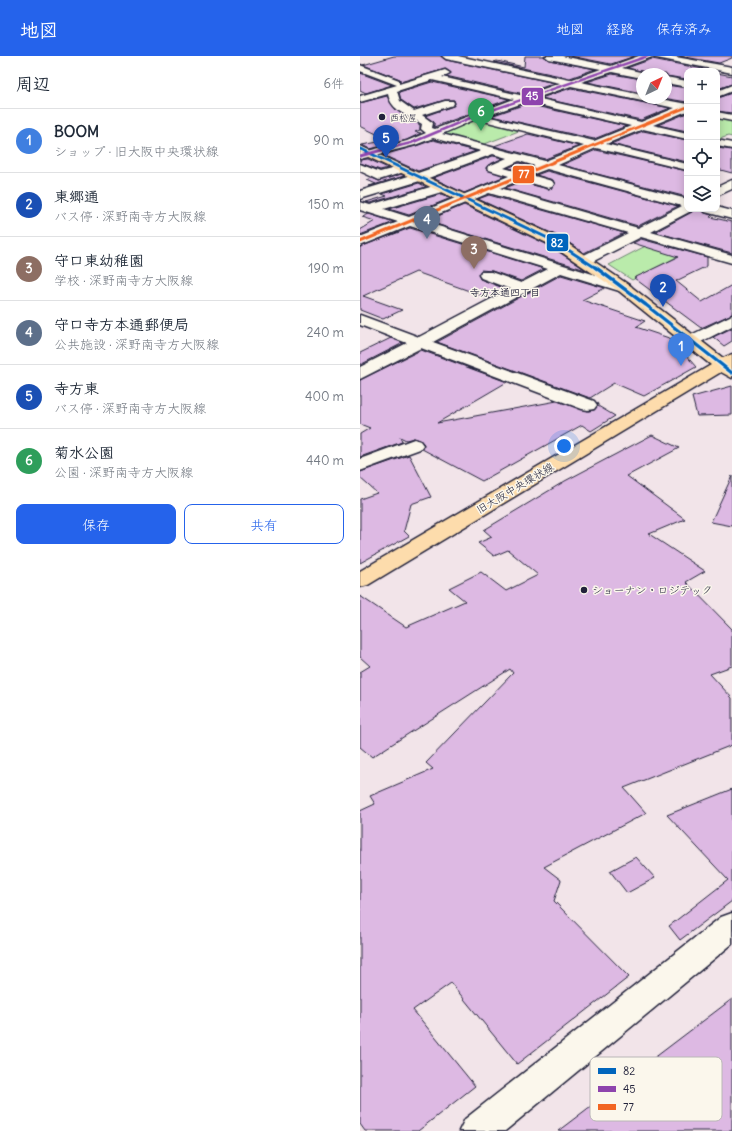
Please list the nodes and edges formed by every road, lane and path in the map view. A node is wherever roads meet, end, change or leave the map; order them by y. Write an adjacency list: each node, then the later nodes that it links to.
1 (446, 56): 8 (street)
2 (499, 56): 8 (street)
3 (549, 56): 13 (street)
4 (590, 56): 9 (street)
5 (648, 56): 9 (street)
6 (655, 56): 10 (street)
7 (713, 59): 10 (street)
8 (468, 63): 16 (street); 19 (street); 25 (street)
9 (624, 64): 13 (street)
10 (699, 64): 12 (street)
11 (360, 68): 25 (street)
12 (710, 68)
13 (611, 69): 17 (street); 23 (street)
14 (720, 70): 15 (street)
15 (732, 70)
16 (517, 71): 20 (street); 23 (street)
17 (636, 74)
18 (636, 76): 28 (street)
19 (431, 77): 24 (street); 26 (street)
20 (496, 78)
21 (672, 81): 22 (street)
22 (684, 82)
23 (570, 83): 28 (street); 35 (street)
24 (410, 84): 25 (street); 27 (street)
25 (394, 86): 30 (street); 34 (street); 40 (street)
26 (468, 86): 29 (street); 31 (street)
27 (430, 89)
28 (600, 89): 32 (street)
29 (450, 91)
30 (360, 92)
31 (493, 92): 33 (street); 35 (street)
32 (636, 97)
33 (475, 98)
34 (360, 99)
35 (525, 99): 39 (street); 42 (street)
36 (670, 104): 37 (street)
37 (684, 107)
38 (684, 108): 44 (street)
39 (464, 109): 40 (street); 45 (street); 46 (street)
40 (412, 115): 46 (street)
41 (720, 116): 43 (street)
42 (619, 117): 44 (street); 48 (street)
43 (732, 118)
44 (641, 126): 47 (street); 49 (street)
45 (528, 129): 48 (street); 52 (street)
46 (432, 133): 52 (street); 53 (street)
47 (684, 135)
48 (577, 140): 49 (street)
49 (596, 144): 55 (street); 56 (street)
50 (720, 144): 51 (street)
51 (732, 146)
52 (486, 149): 54 (street); 60 (street)
53 (363, 153): 58 (main road)
54 (519, 157): 55 (street); 59 (street)
55 (548, 164): 59 (street); 69 (street)
56 (684, 166)
57 (360, 167): 58 (street)
58 (403, 169): 60 (main road)
59 (520, 176): 62 (street); 64 (street)
60 (419, 177): 63 (main road); 66 (street)
61 (730, 180): 65 (street)
62 (548, 184)
63 (441, 188): 67 (main road); 70 (street)
64 (489, 189): 67 (street); 68 (street)
65 (720, 189)
66 (360, 195)
67 (465, 199): 75 (street); 81 (main road)
68 (526, 200): 71 (street); 77 (street)
69 (684, 202)
70 (365, 207): 75 (street)
71 (505, 209)
72 (684, 210): 77 (street)
73 (720, 212): 74 (street)
74 (732, 215)
75 (411, 221): 78 (street); 82 (street)
76 (360, 230): 78 (street)
77 (640, 232): 80 (street); 81 (street)
78 (376, 236): 79 (street)
79 (360, 242)
80 (732, 259)
81 (586, 260): 85 (main road)
82 (560, 269): 84 (street); 85 (street)
83 (486, 275): 84 (street)
84 (522, 289): 89 (street)
85 (626, 289): 88 (main road)
86 (360, 320): 89 (street)
87 (732, 320): 88 (street)
88 (693, 340): 90 (main road)
89 (422, 342): 91 (street); 92 (street)
90 (728, 366): 95 (main road, 旧大阪中央環状線)
91 (360, 374)
92 (588, 404)
93 (414, 445): 94 (street)
94 (360, 465)
95 (360, 580)
96 (732, 926): 97 (street)
97 (477, 1131)

